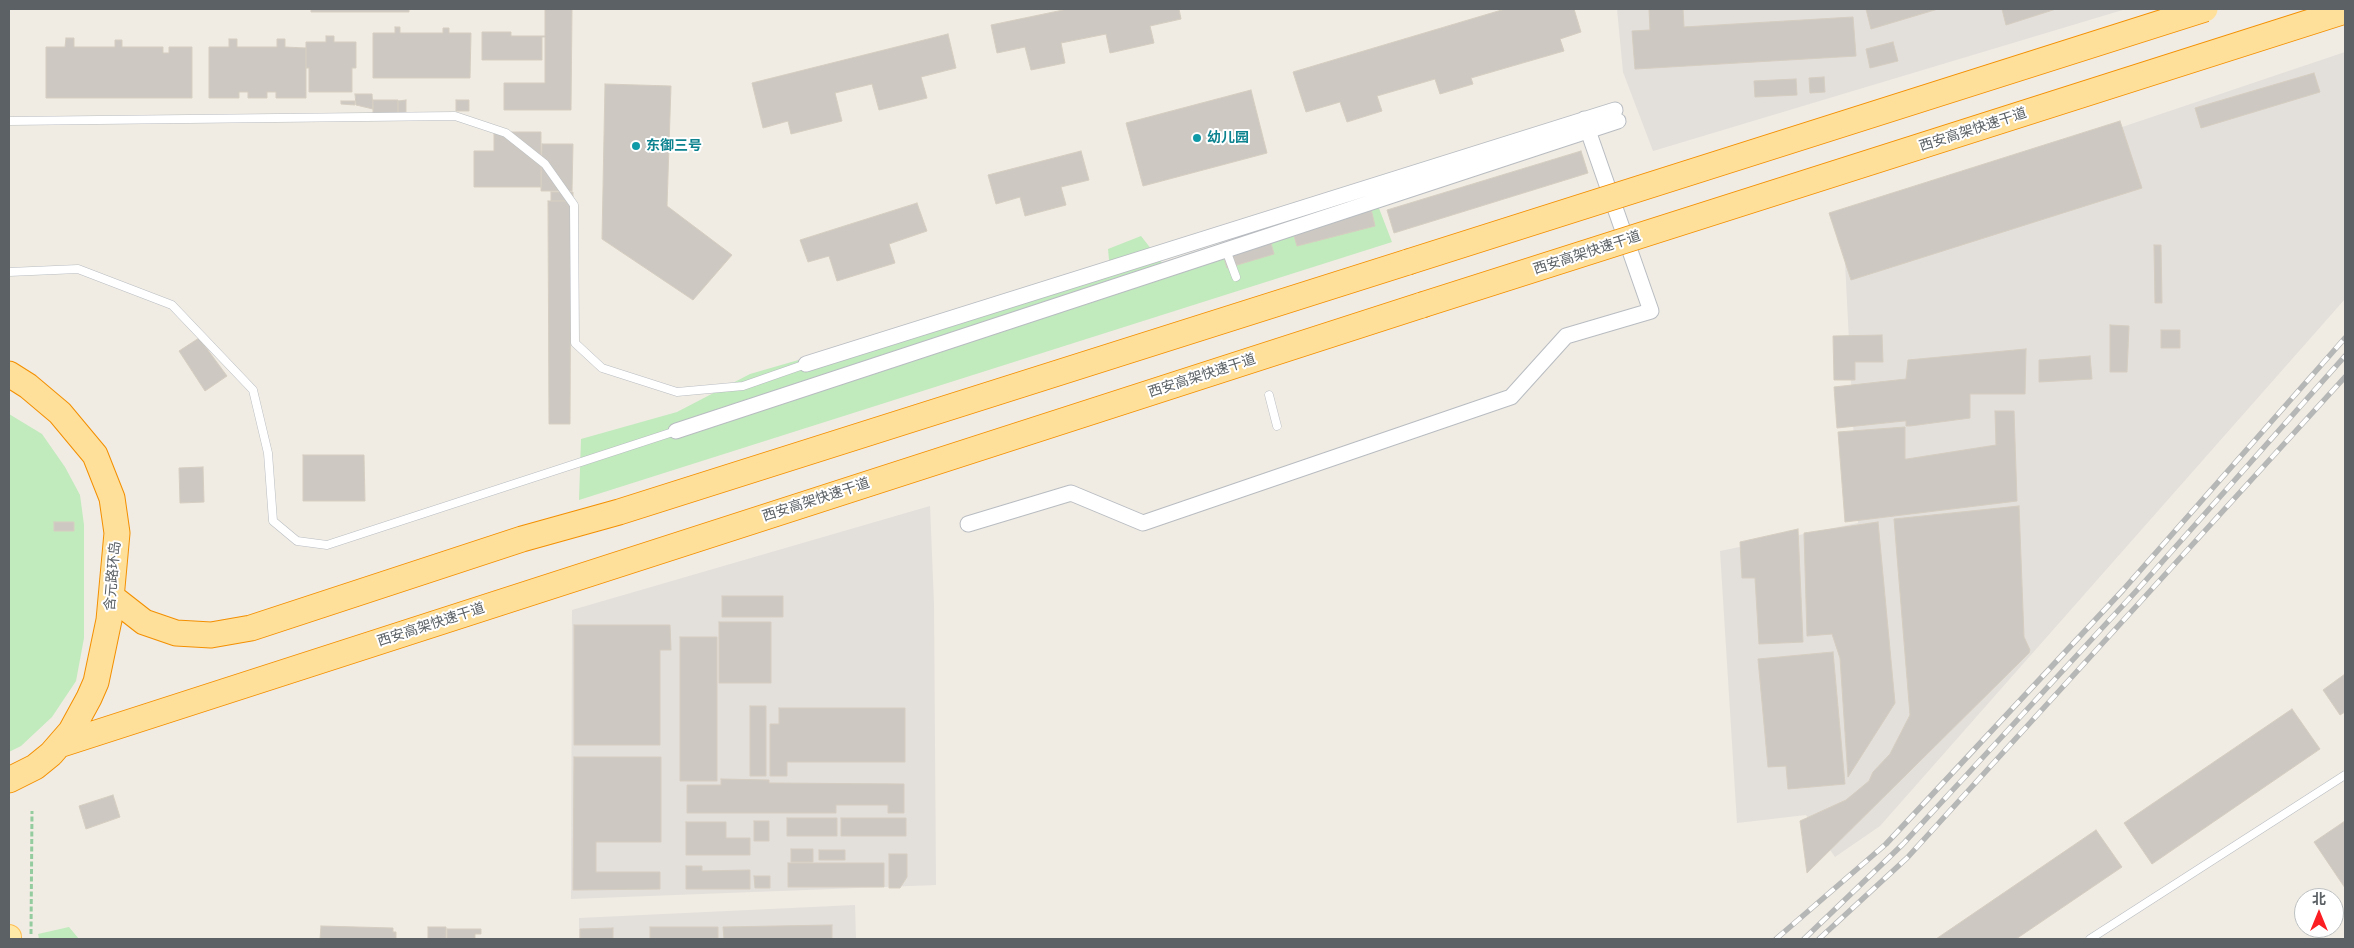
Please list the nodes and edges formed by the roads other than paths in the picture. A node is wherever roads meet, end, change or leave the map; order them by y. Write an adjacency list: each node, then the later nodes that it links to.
1 (2205, 9): 15 (highway, bridge)
2 (2345, 12): 16 (highway, 西安高架快速干道, bridge)
3 (1616, 115): 5 (street)
4 (9, 121): 9 (lane)
5 (1586, 125): 6 (street); 9 (street); 14 (street)
6 (1226, 250): 8 (lane); 13 (street)
7 (9, 272): 13 (lane)
8 (1236, 277)
9 (806, 364)
10 (9, 374): 15 (highway, 含元路环岛)
11 (1269, 395): 12 (lane)
12 (1277, 426)
13 (676, 431)
14 (968, 524)
15 (112, 597): 16 (highway, 含元路环岛)
16 (59, 745): 18 (highway, 含元路环岛)
17 (2345, 775): 19 (lane)
18 (9, 780)
19 (2090, 939)

